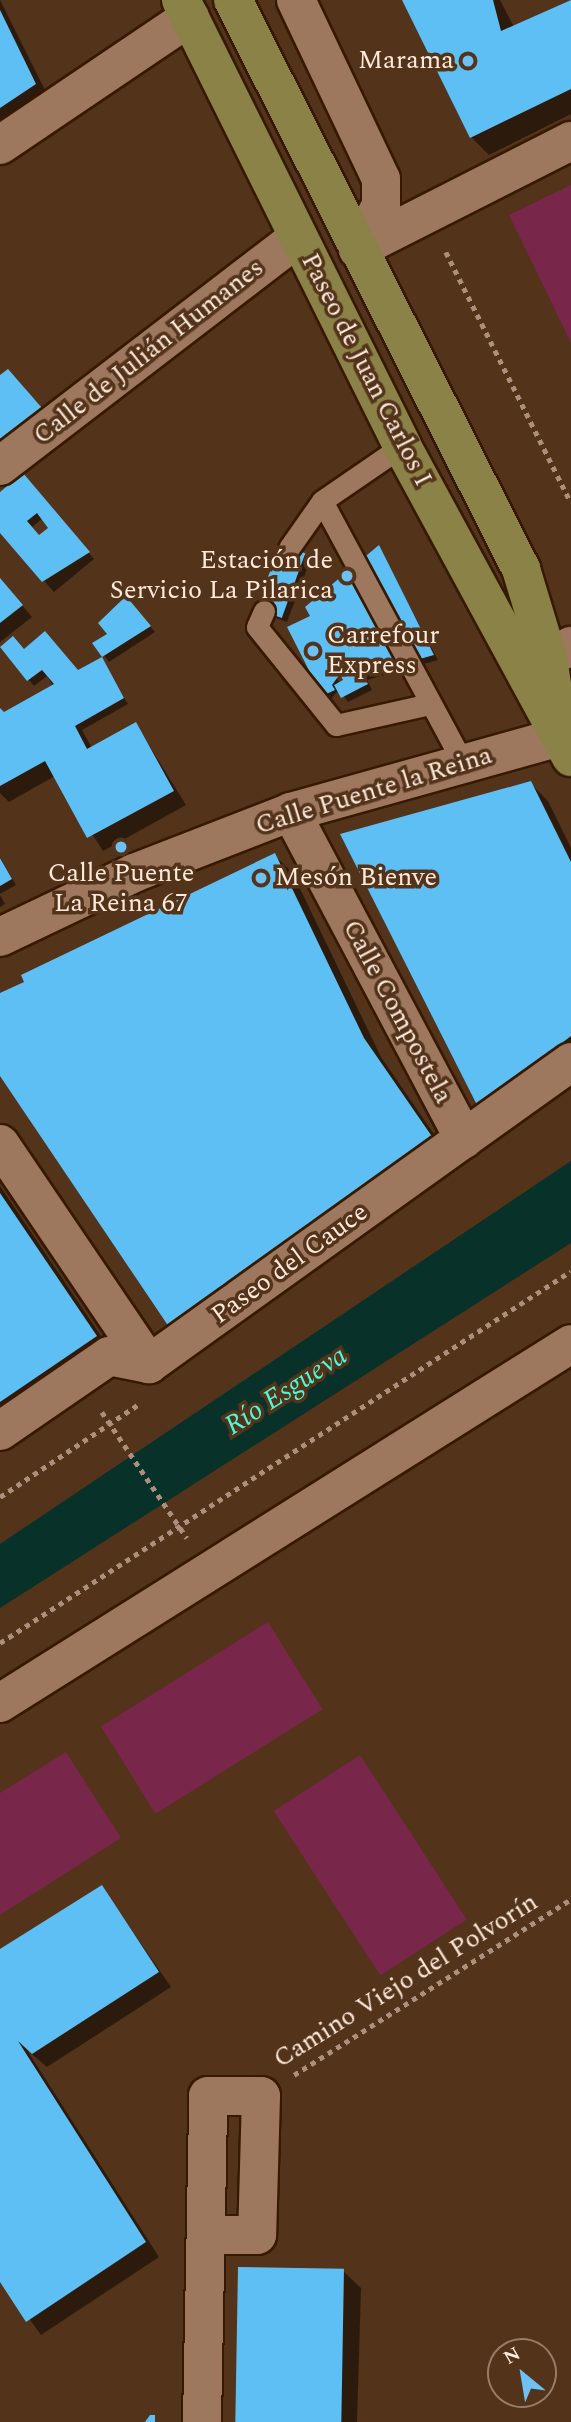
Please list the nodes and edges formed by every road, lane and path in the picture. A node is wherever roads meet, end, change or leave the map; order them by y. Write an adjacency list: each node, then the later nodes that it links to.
1 (233, 0): 7 (main road, Paseo de Juan Carlos I)
2 (296, 0): 7 (street)
3 (186, 9): 5 (street); 6 (main road, Paseo de Juan Carlos I)
4 (571, 141): 7 (street)
5 (0, 145)
6 (298, 237): 8 (main road, Paseo de Juan Carlos I); 9 (street, Calle de Julián Humanes)
7 (358, 249): 13 (main road, Paseo de Juan Carlos I)
8 (402, 446): 10 (lane); 15 (main road, Paseo de Juan Carlos I)
9 (0, 466)
10 (322, 501): 11 (lane); 14 (lane)
11 (289, 548)
12 (264, 611): 14 (lane)
13 (559, 652): 15 (main road, Paseo de Juan Carlos I)
14 (430, 704): 16 (lane)
15 (565, 747): 16 (street, Calle Puente la Reina)
16 (463, 762): 17 (street, Calle Puente la Reina)
17 (291, 812): 18 (street, Calle Puente la Reina); 20 (street, Calle Compostela)
18 (0, 937)
19 (571, 1062): 20 (street, Paseo del Cauce)
20 (464, 1139): 24 (street, Paseo del Cauce)
21 (0, 1144): 24 (street)
22 (571, 1271): 27 (path)
23 (571, 1344): 29 (street)
24 (149, 1364): 26 (street)
25 (110, 1424): 27 (path)
26 (0, 1431)
27 (178, 1524): 28 (path)
28 (0, 1643)
29 (0, 1703)
30 (571, 1899): 31 (path, Camino Viejo del Polvorín)
31 (261, 2096): 32 (street); 32 (street)
32 (206, 2235): 33 (street)
33 (202, 2422)

